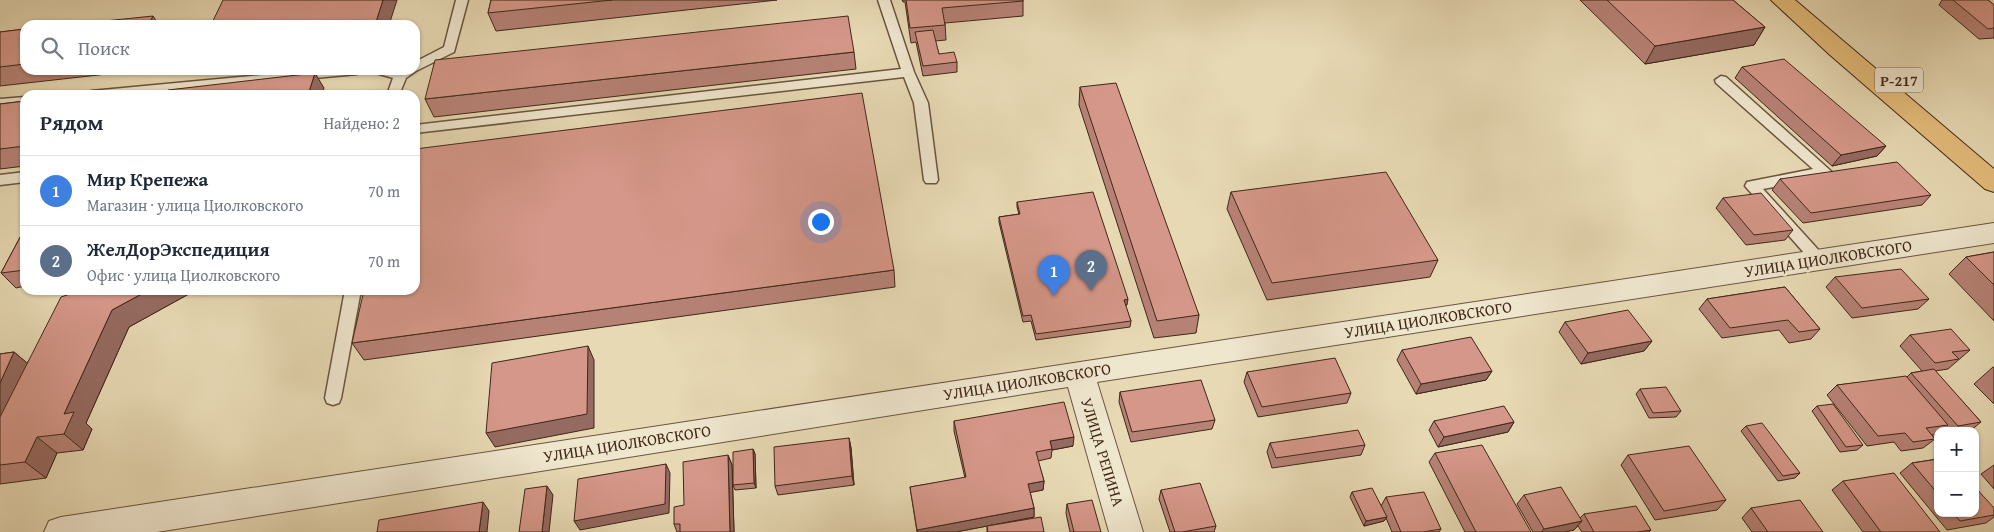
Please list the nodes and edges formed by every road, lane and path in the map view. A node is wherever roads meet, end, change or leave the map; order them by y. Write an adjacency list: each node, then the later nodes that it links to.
1 (462, 0): 5 (lane)
2 (884, 0): 6 (lane)
3 (1782, 0): 19 (main road)
4 (1806, 0): 15 (main road, Р-217)
5 (420, 64)
6 (908, 72): 14 (lane); 18 (lane)
7 (304, 75): 10 (lane)
8 (404, 75): 11 (lane)
9 (1721, 80): 21 (lane)
10 (143, 90)
11 (396, 90)
12 (20, 102): 13 (lane)
13 (0, 104)
14 (420, 128)
15 (1994, 158)
16 (20, 178): 17 (lane)
17 (0, 180)
18 (931, 180)
19 (1994, 182)
20 (1994, 232): 21 (street, УЛИЦА ЦИОЛКОВСКОГО)
21 (1818, 260): 23 (street, УЛИЦА ЦИОЛКОВСКОГО)
22 (351, 295): 24 (lane)
23 (1079, 372): 25 (street, УЛИЦА ЦИОЛКОВСКОГО); 26 (street, УЛИЦА РЕПИНА)
24 (333, 398)
25 (61, 532)
26 (1126, 532)

